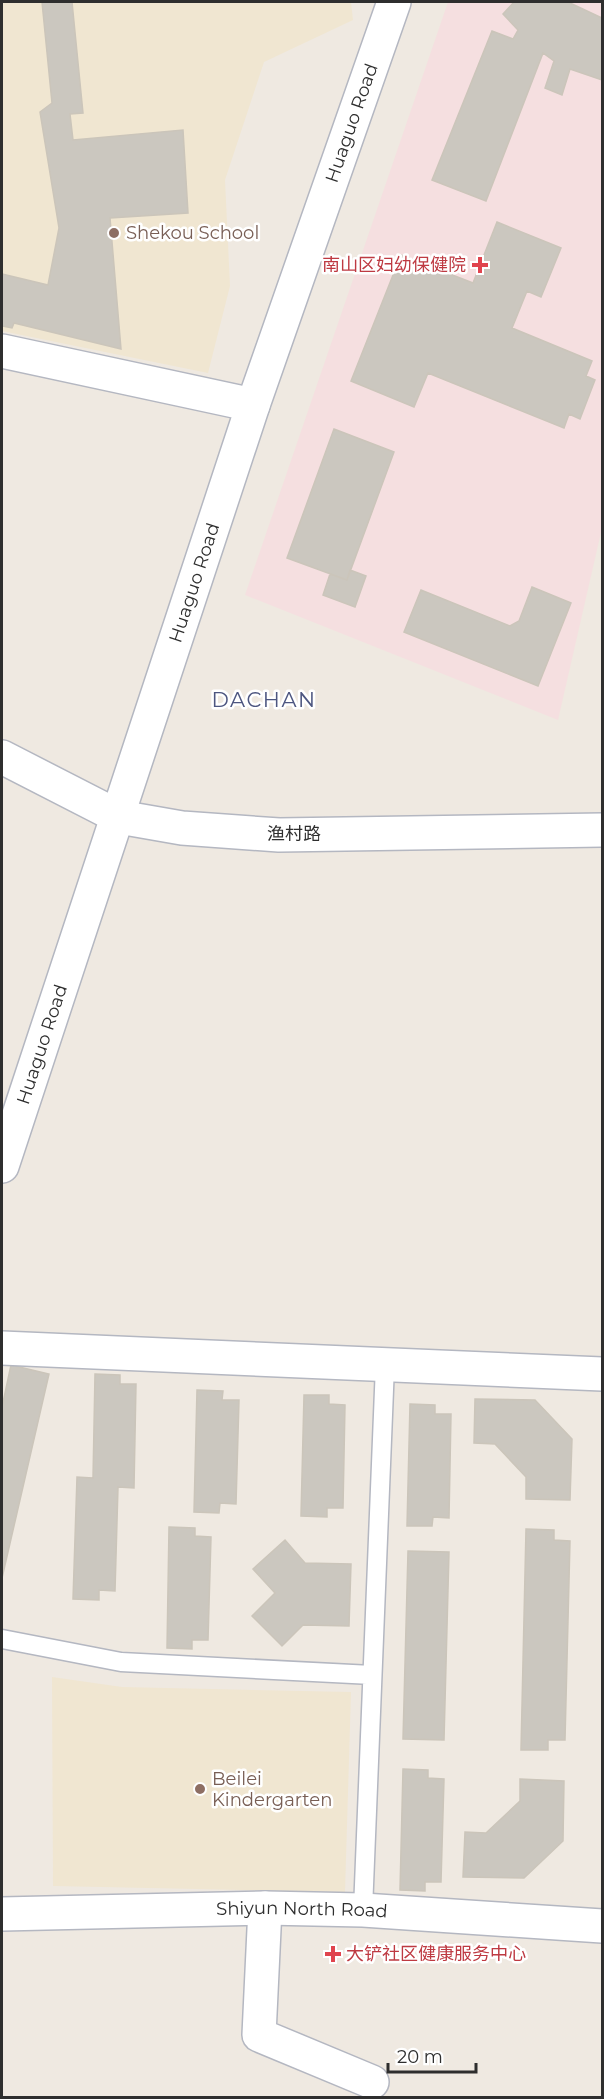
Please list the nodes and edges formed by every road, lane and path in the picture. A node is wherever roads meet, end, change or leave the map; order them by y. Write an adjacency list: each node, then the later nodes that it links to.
1 (394, 2): 3 (street, Huaguo Road)
2 (2, 351): 3 (street)
3 (253, 405): 5 (street, Huaguo Road)
4 (2, 757): 5 (street, 渔村路)
5 (119, 816): 6 (street, 渔村路); 7 (street, Huaguo Road)
6 (603, 830)
7 (2, 1166)
8 (2, 1348): 9 (street)
9 (385, 1365): 10 (street); 12 (lane)
10 (603, 1374)
11 (2, 1639): 12 (lane)
12 (372, 1675): 14 (lane)
13 (265, 1908): 14 (street, Shiyun North Road); 15 (street, Shiyun North Road); 17 (street)
14 (363, 1910): 16 (street, Shiyun North Road)
15 (2, 1914)
16 (603, 1926)
17 (372, 2082)

